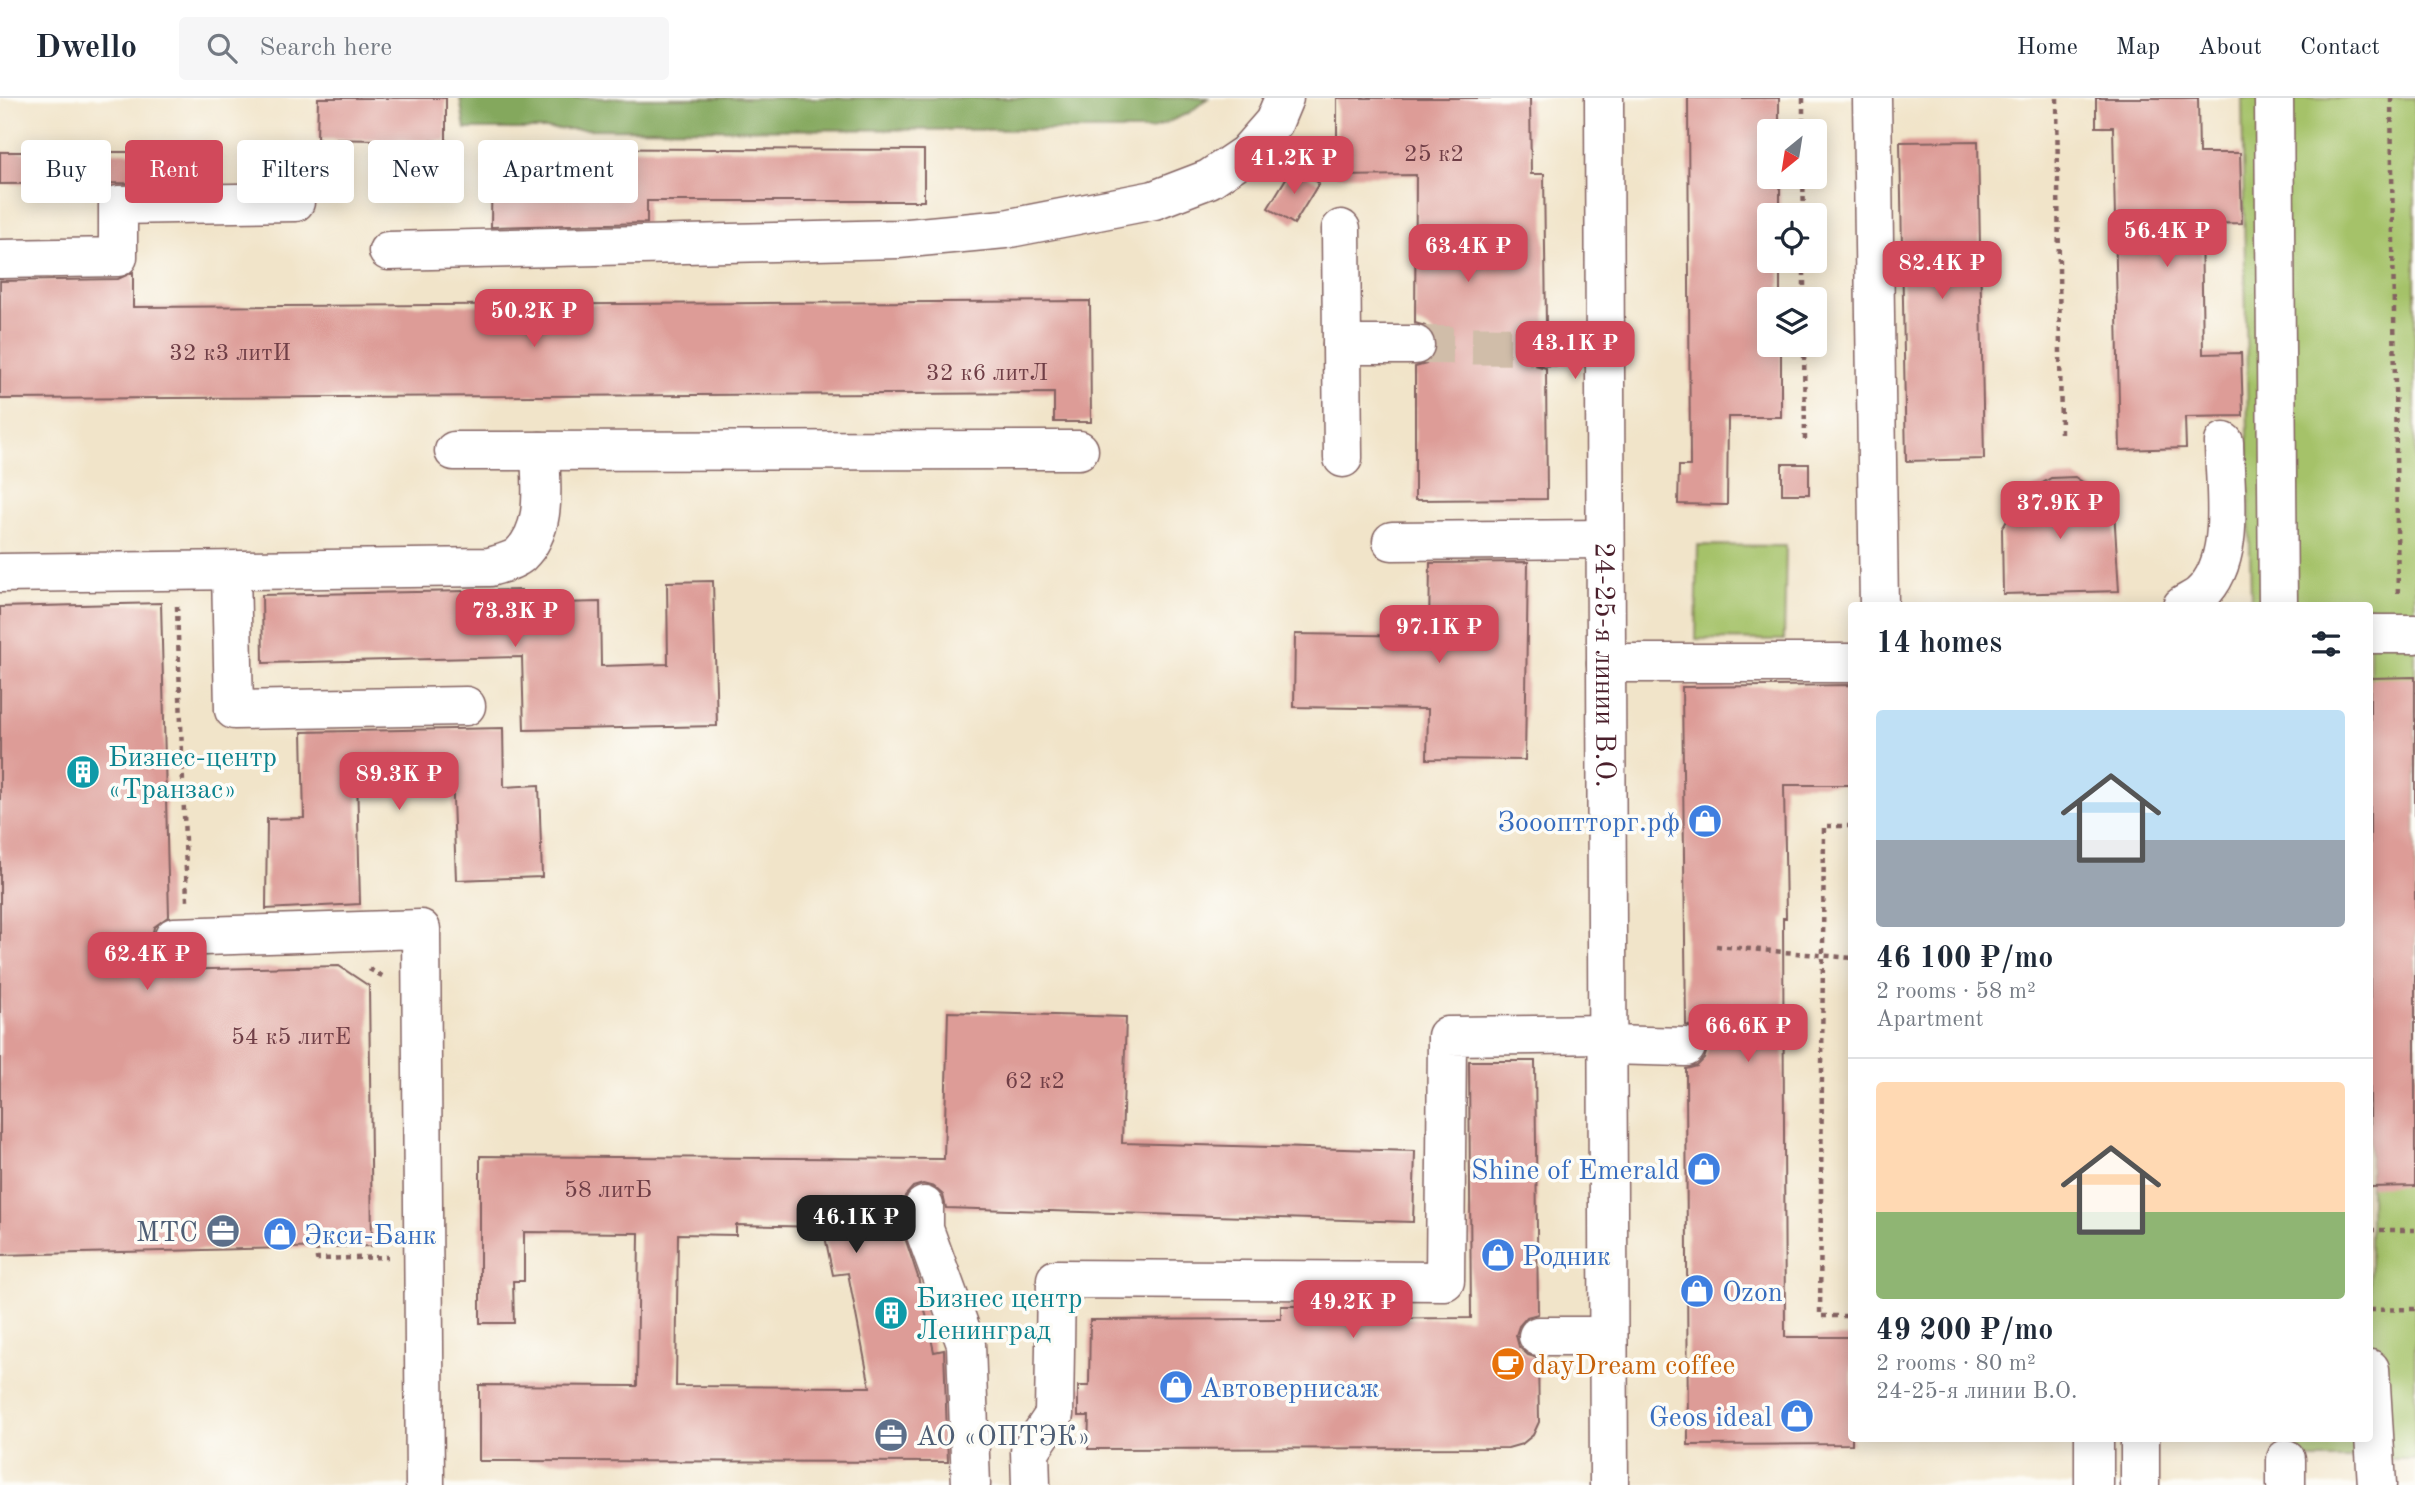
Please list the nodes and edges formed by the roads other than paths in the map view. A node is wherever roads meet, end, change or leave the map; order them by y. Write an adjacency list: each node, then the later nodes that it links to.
1 (1284, 98): 7 (street)
2 (1604, 98): 12 (street, 24-25-я линии В.О.)
3 (1872, 98): 22 (street)
4 (2274, 98): 24 (street)
5 (237, 203): 8 (street)
6 (1340, 229): 9 (street)
7 (388, 251)
8 (0, 259)
9 (1342, 345): 10 (street); 17 (street)
10 (1415, 345)
11 (1546, 346): 12 (street)
12 (1605, 346): 18 (street, 24-25-я линии В.О.)
13 (2224, 442): 23 (street)
14 (1079, 450): 16 (street)
15 (454, 451): 16 (street)
16 (540, 452): 20 (street)
17 (1343, 458)
18 (1605, 539): 19 (street); 25 (street, 24-25-я линии В.О.)
19 (1392, 541)
20 (231, 571): 21 (street); 27 (street)
21 (0, 573)
22 (1879, 602)
23 (2188, 602)
24 (2278, 602)
25 (1606, 663): 26 (street); 29 (street, 24-25-я линии В.О.)
26 (1848, 663)
27 (466, 706)
28 (181, 937): 39 (street)
29 (1607, 1040): 30 (street); 35 (street, 24-25-я линии В.О.); 41 (street)
30 (1686, 1047)
31 (924, 1206): 33 (street)
32 (965, 1250): 33 (street)
33 (943, 1283): 40 (street)
34 (1538, 1336): 35 (street)
35 (1608, 1336): 42 (street, 24-25-я линии В.О.)
36 (2373, 1419): 45 (street)
37 (2094, 1442): 43 (street)
38 (2140, 1442): 44 (street)
39 (425, 1485)
40 (971, 1485)
41 (1031, 1485)
42 (1609, 1485)
43 (2094, 1485)
44 (2140, 1485)
45 (2377, 1485)

